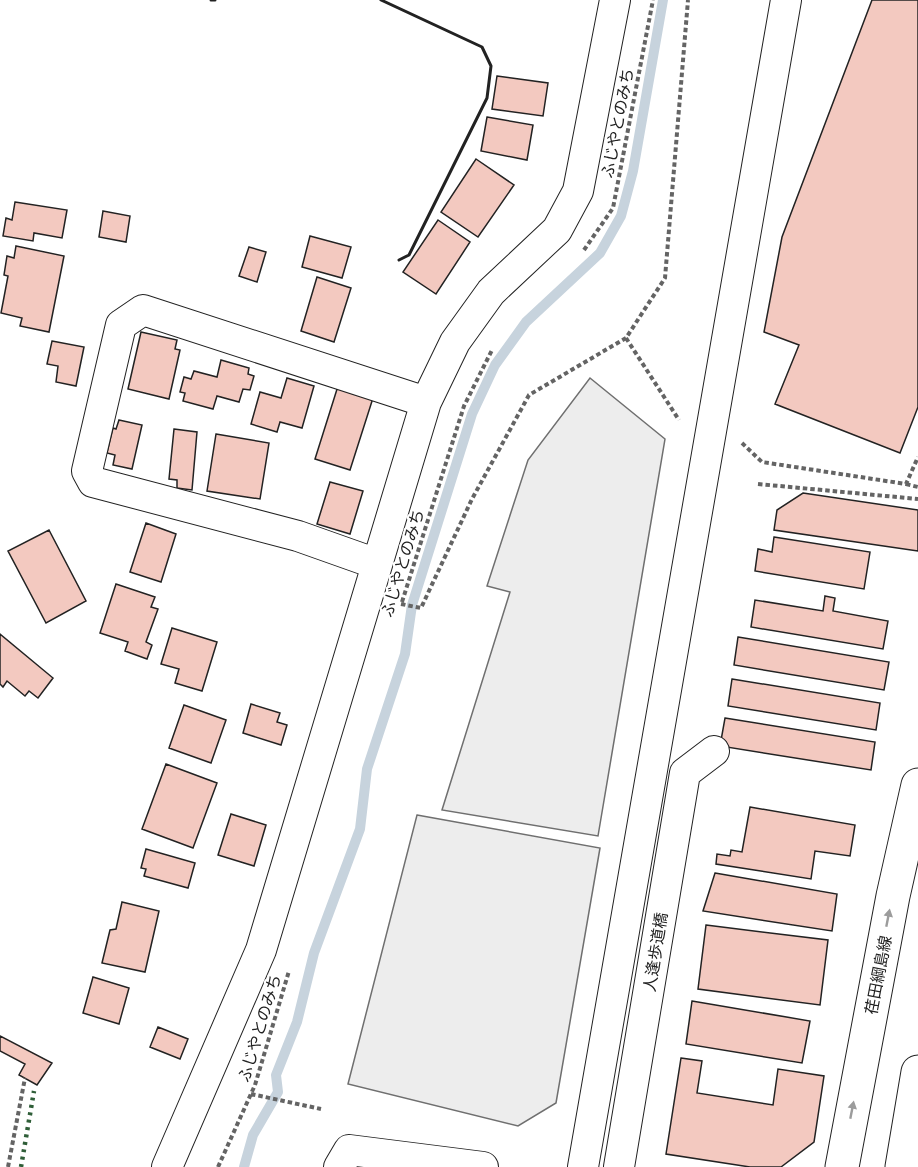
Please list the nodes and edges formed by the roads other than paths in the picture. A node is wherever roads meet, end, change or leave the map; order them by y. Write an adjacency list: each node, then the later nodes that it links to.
1 (615, 0): 3 (street)
2 (786, 0): 11 (street)
3 (426, 402): 4 (street); 4 (street)
4 (377, 564): 8 (street)
5 (714, 751): 12 (street, 人逢歩道橋)
6 (918, 785): 13 (main road, 荏田綱島線, one-way to 6)
7 (918, 1071): 14 (main road)
8 (167, 1167)
9 (339, 1167): 10 (street)
10 (483, 1167)
11 (583, 1167)
12 (619, 1167)
13 (842, 1167)
14 (902, 1167)

